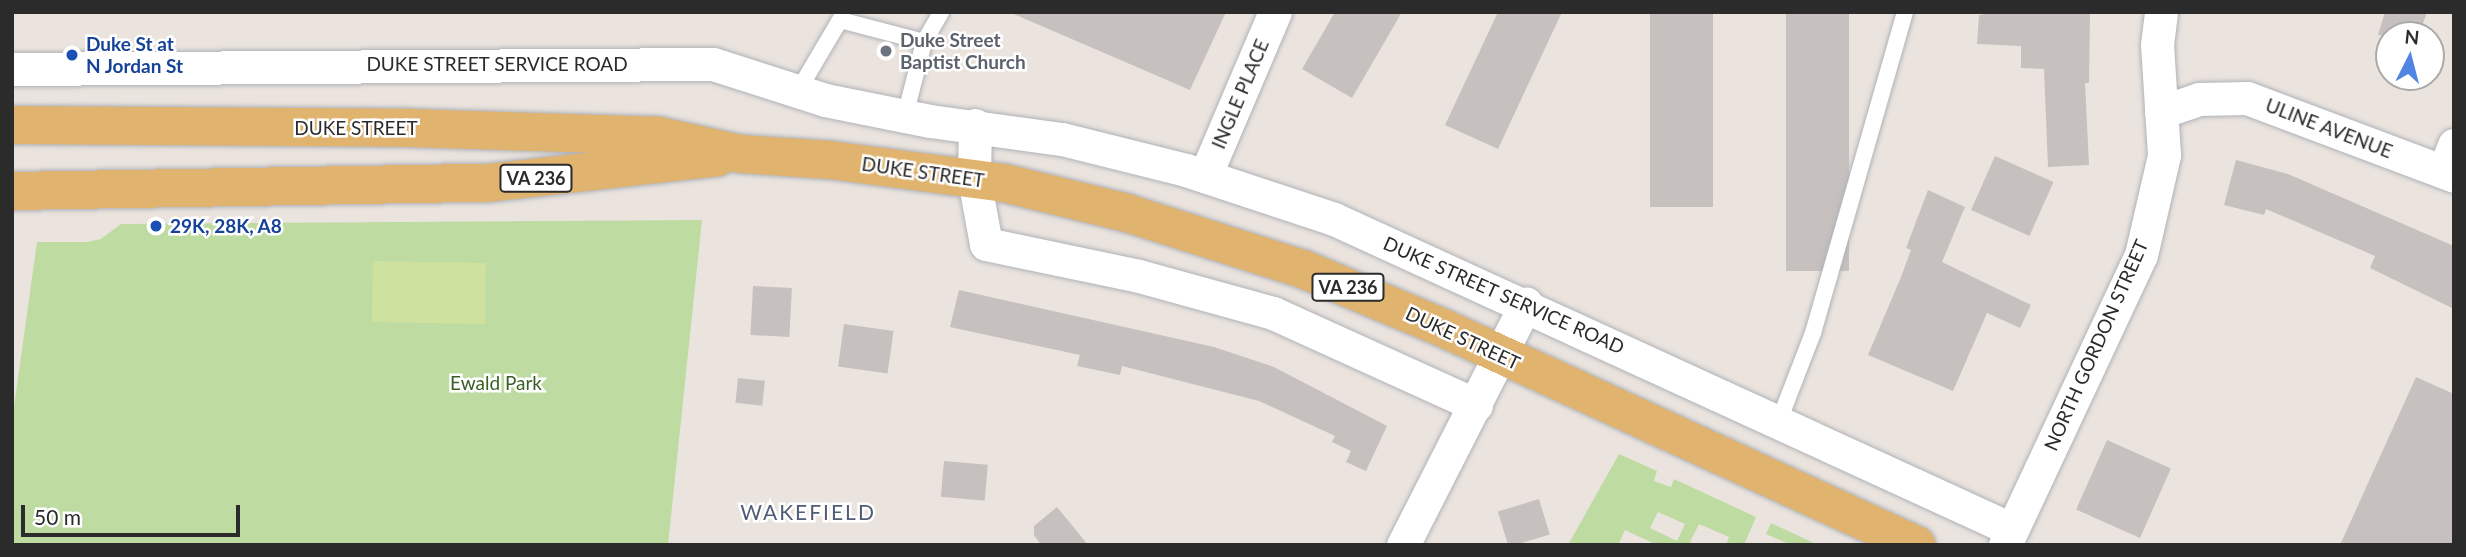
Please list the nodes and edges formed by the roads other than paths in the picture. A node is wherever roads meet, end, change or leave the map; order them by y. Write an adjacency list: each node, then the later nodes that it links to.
1 (941, 12): 5 (lane)
2 (1275, 12): 14 (street, INGLE PLACE)
3 (1905, 12): 20 (lane)
4 (2161, 12): 8 (street, NORTH GORDON STREET)
5 (923, 42): 7 (lane); 9 (lane)
6 (12, 69): 7 (street, DUKE STREET SERVICE ROAD)
7 (798, 91): 9 (street, DUKE STREET SERVICE ROAD)
8 (2161, 112): 13 (street, ULINE AVENUE); 21 (street, NORTH GORDON STREET)
9 (905, 116): 11 (street, DUKE STREET SERVICE ROAD)
10 (12, 125): 12 (main road, DUKE STREET / VA 236)
11 (975, 125): 14 (street, DUKE STREET SERVICE ROAD); 15 (street)
12 (741, 154): 15 (main road, DUKE STREET / VA 236); 16 (main road, DUKE STREET / VA 236)
13 (2450, 164)
14 (1205, 176): 17 (street, DUKE STREET SERVICE ROAD)
15 (974, 179): 18 (main road, DUKE STREET / VA 236); 19 (street)
16 (12, 191)
17 (1526, 304): 18 (street); 20 (street, DUKE STREET SERVICE ROAD)
18 (1499, 355): 19 (street); 23 (main road, DUKE STREET / VA 236)
19 (1476, 405): 22 (street)
20 (1779, 421): 21 (street, DUKE STREET SERVICE ROAD)
21 (2008, 537)
22 (1403, 545)
23 (1916, 545)

